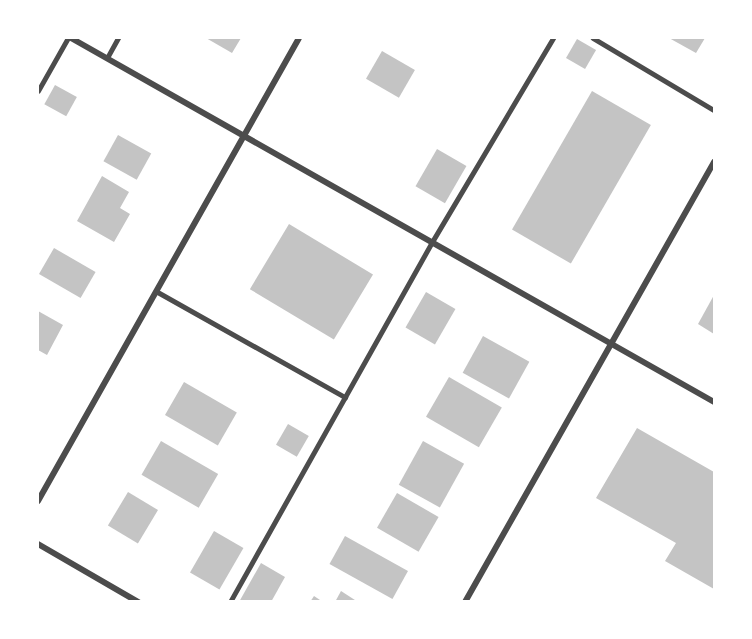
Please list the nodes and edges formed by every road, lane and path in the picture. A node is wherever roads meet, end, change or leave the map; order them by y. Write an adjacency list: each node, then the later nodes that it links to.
1 (69, 38): 6 (street); 7 (lane)
2 (118, 38): 6 (lane)
3 (299, 38): 9 (street)
4 (553, 38): 11 (lane)
5 (593, 38): 8 (lane)
6 (107, 58): 9 (street)
7 (38, 89)
8 (714, 110)
9 (243, 135): 11 (street); 12 (street)
10 (714, 162): 13 (street)
11 (432, 242): 13 (street); 14 (lane)
12 (156, 291): 14 (lane); 16 (street)
13 (610, 343): 15 (street); 20 (street)
14 (345, 397): 19 (lane)
15 (714, 402)
16 (38, 501)
17 (38, 544): 18 (street)
18 (138, 602)
19 (230, 602)
20 (465, 602)

